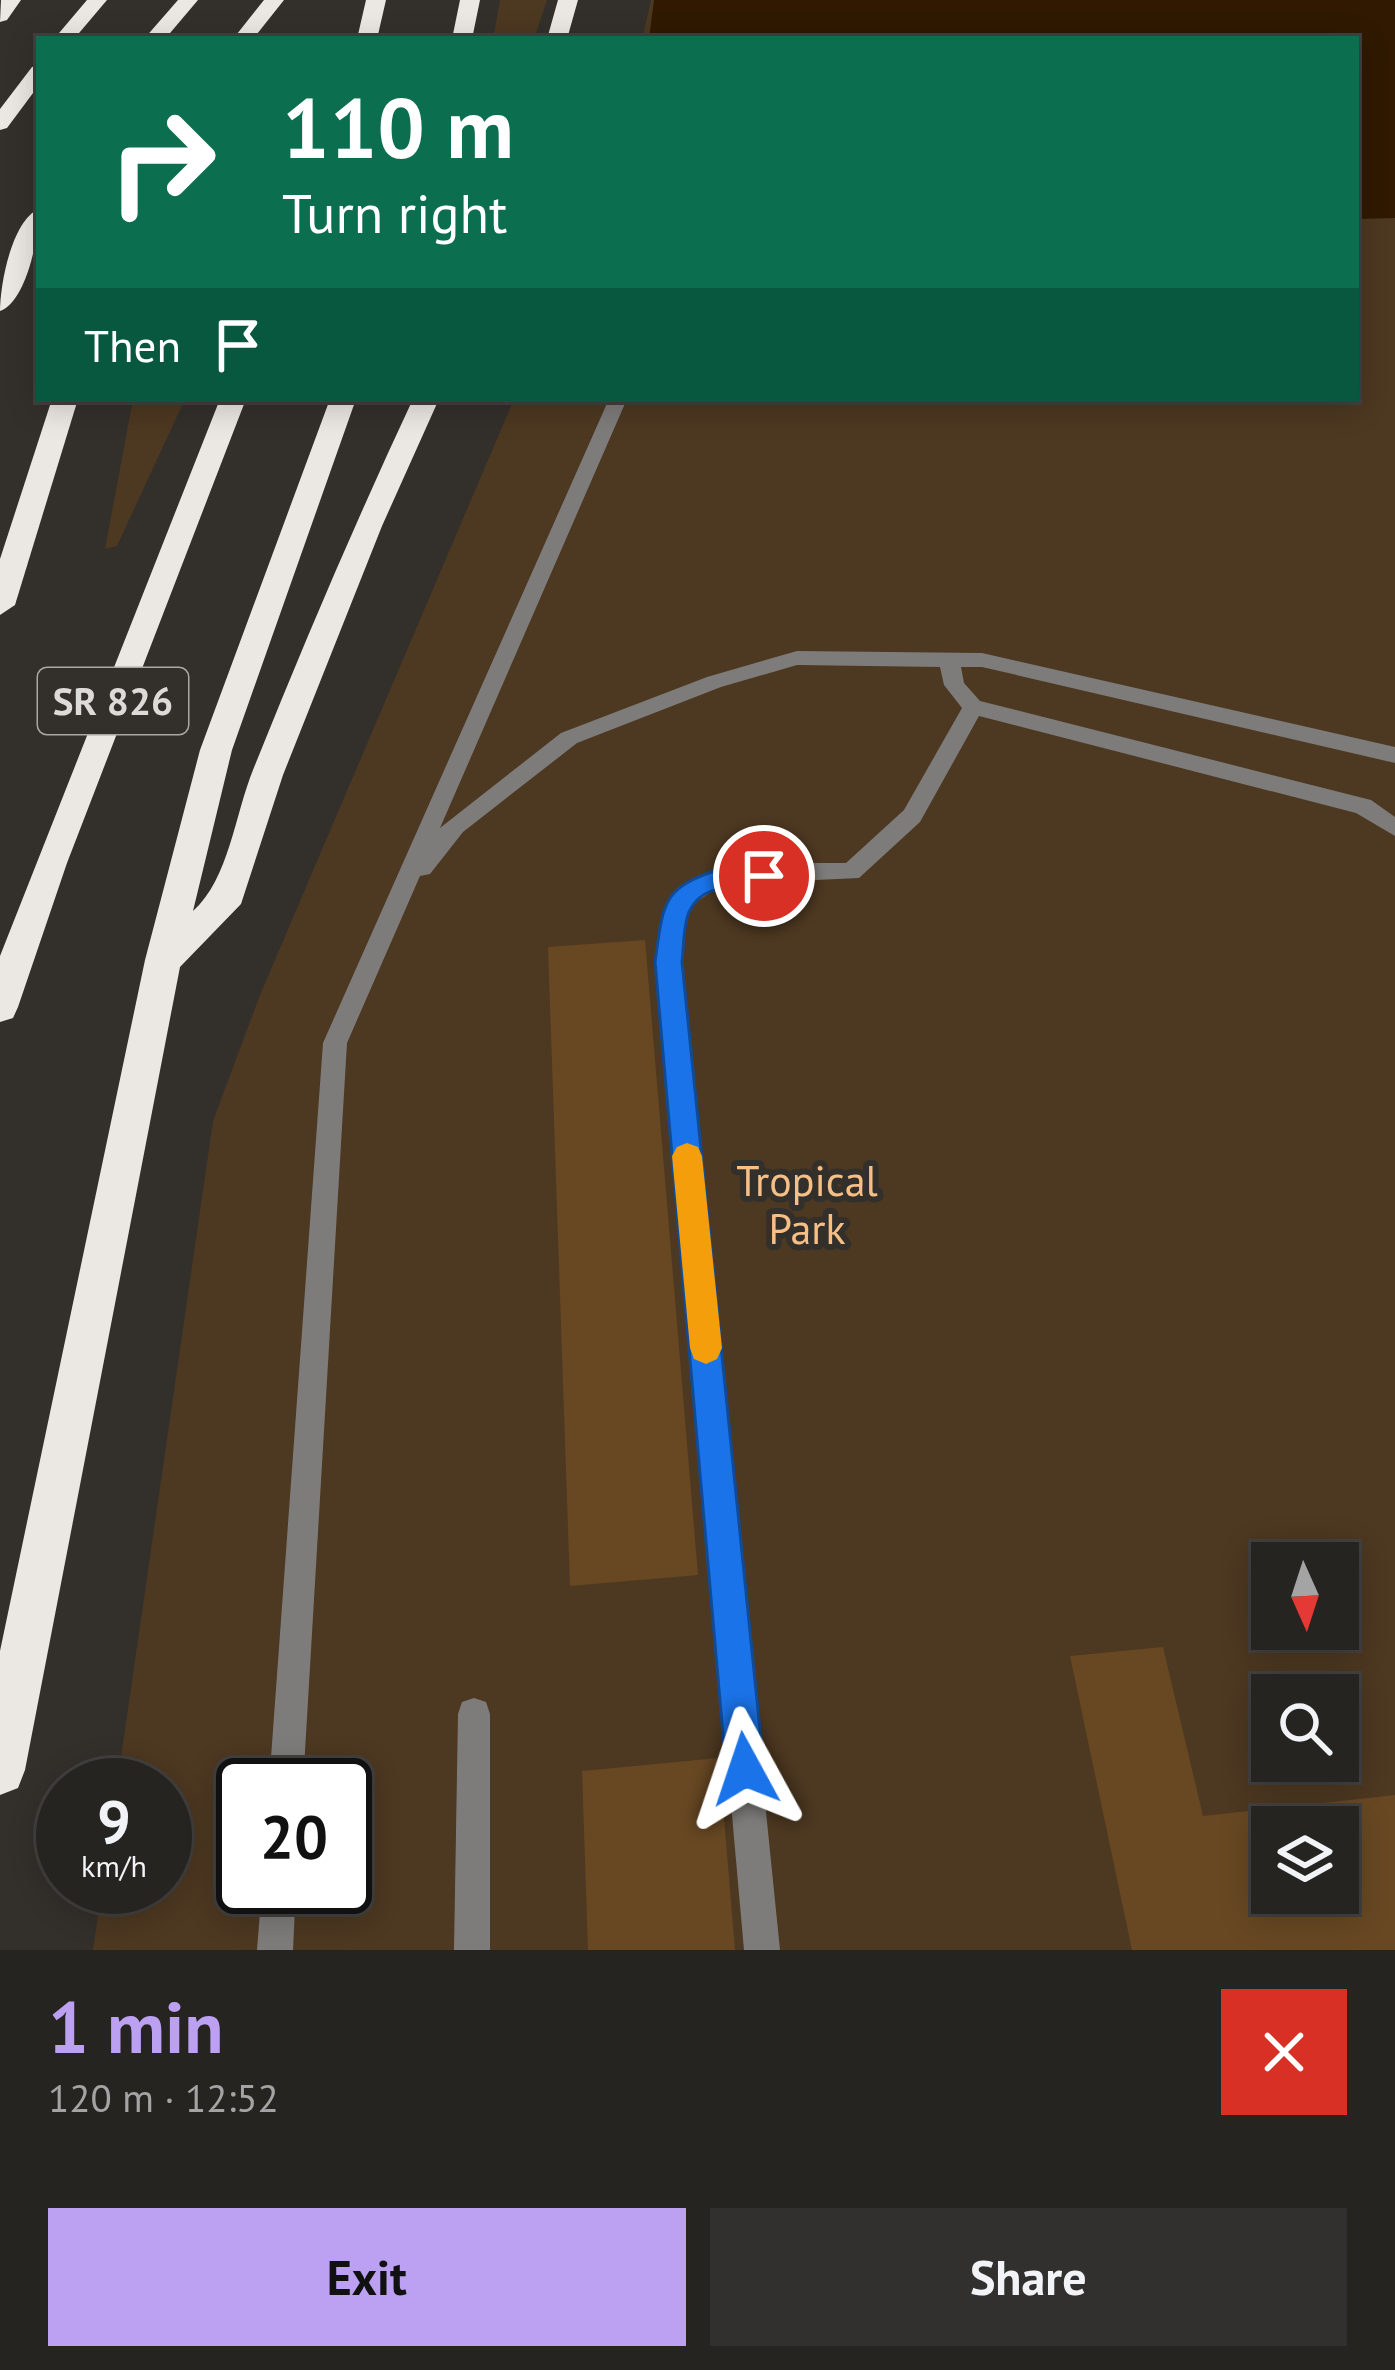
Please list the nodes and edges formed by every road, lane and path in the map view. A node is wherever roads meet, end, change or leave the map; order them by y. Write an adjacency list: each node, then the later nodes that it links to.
1 (11, 0): 8 (highway)
2 (97, 0): 9 (highway)
3 (188, 0): 10 (highway)
4 (274, 0): 11 (highway)
5 (376, 0): 12 (highway)
6 (470, 0): 13 (highway)
7 (568, 0): 14 (highway)
8 (0, 16)
9 (67, 36)
10 (157, 36)
11 (245, 36)
12 (369, 36)
13 (464, 36)
14 (558, 36)
15 (36, 75): 16 (highway)
16 (0, 124)
17 (36, 223): 18 (highway)
18 (0, 304)
19 (64, 402): 24 (highway)
20 (232, 402): 31 (highway, SR 826)
21 (342, 402): 30 (highway)
22 (425, 402): 30 (highway)
23 (617, 402): 29 (lane)
24 (0, 605)
25 (949, 659): 26 (lane); 27 (lane); 29 (lane)
26 (973, 707): 28 (lane); 38 (lane)
27 (1395, 755)
28 (1395, 828)
29 (400, 895): 33 (lane)
30 (163, 960): 34 (highway)
31 (0, 1006)
32 (474, 1714): 37 (lane)
33 (288, 1758)
34 (0, 1770)
35 (278, 1914): 36 (lane)
36 (275, 1950)
37 (472, 1950)
38 (762, 1950)

